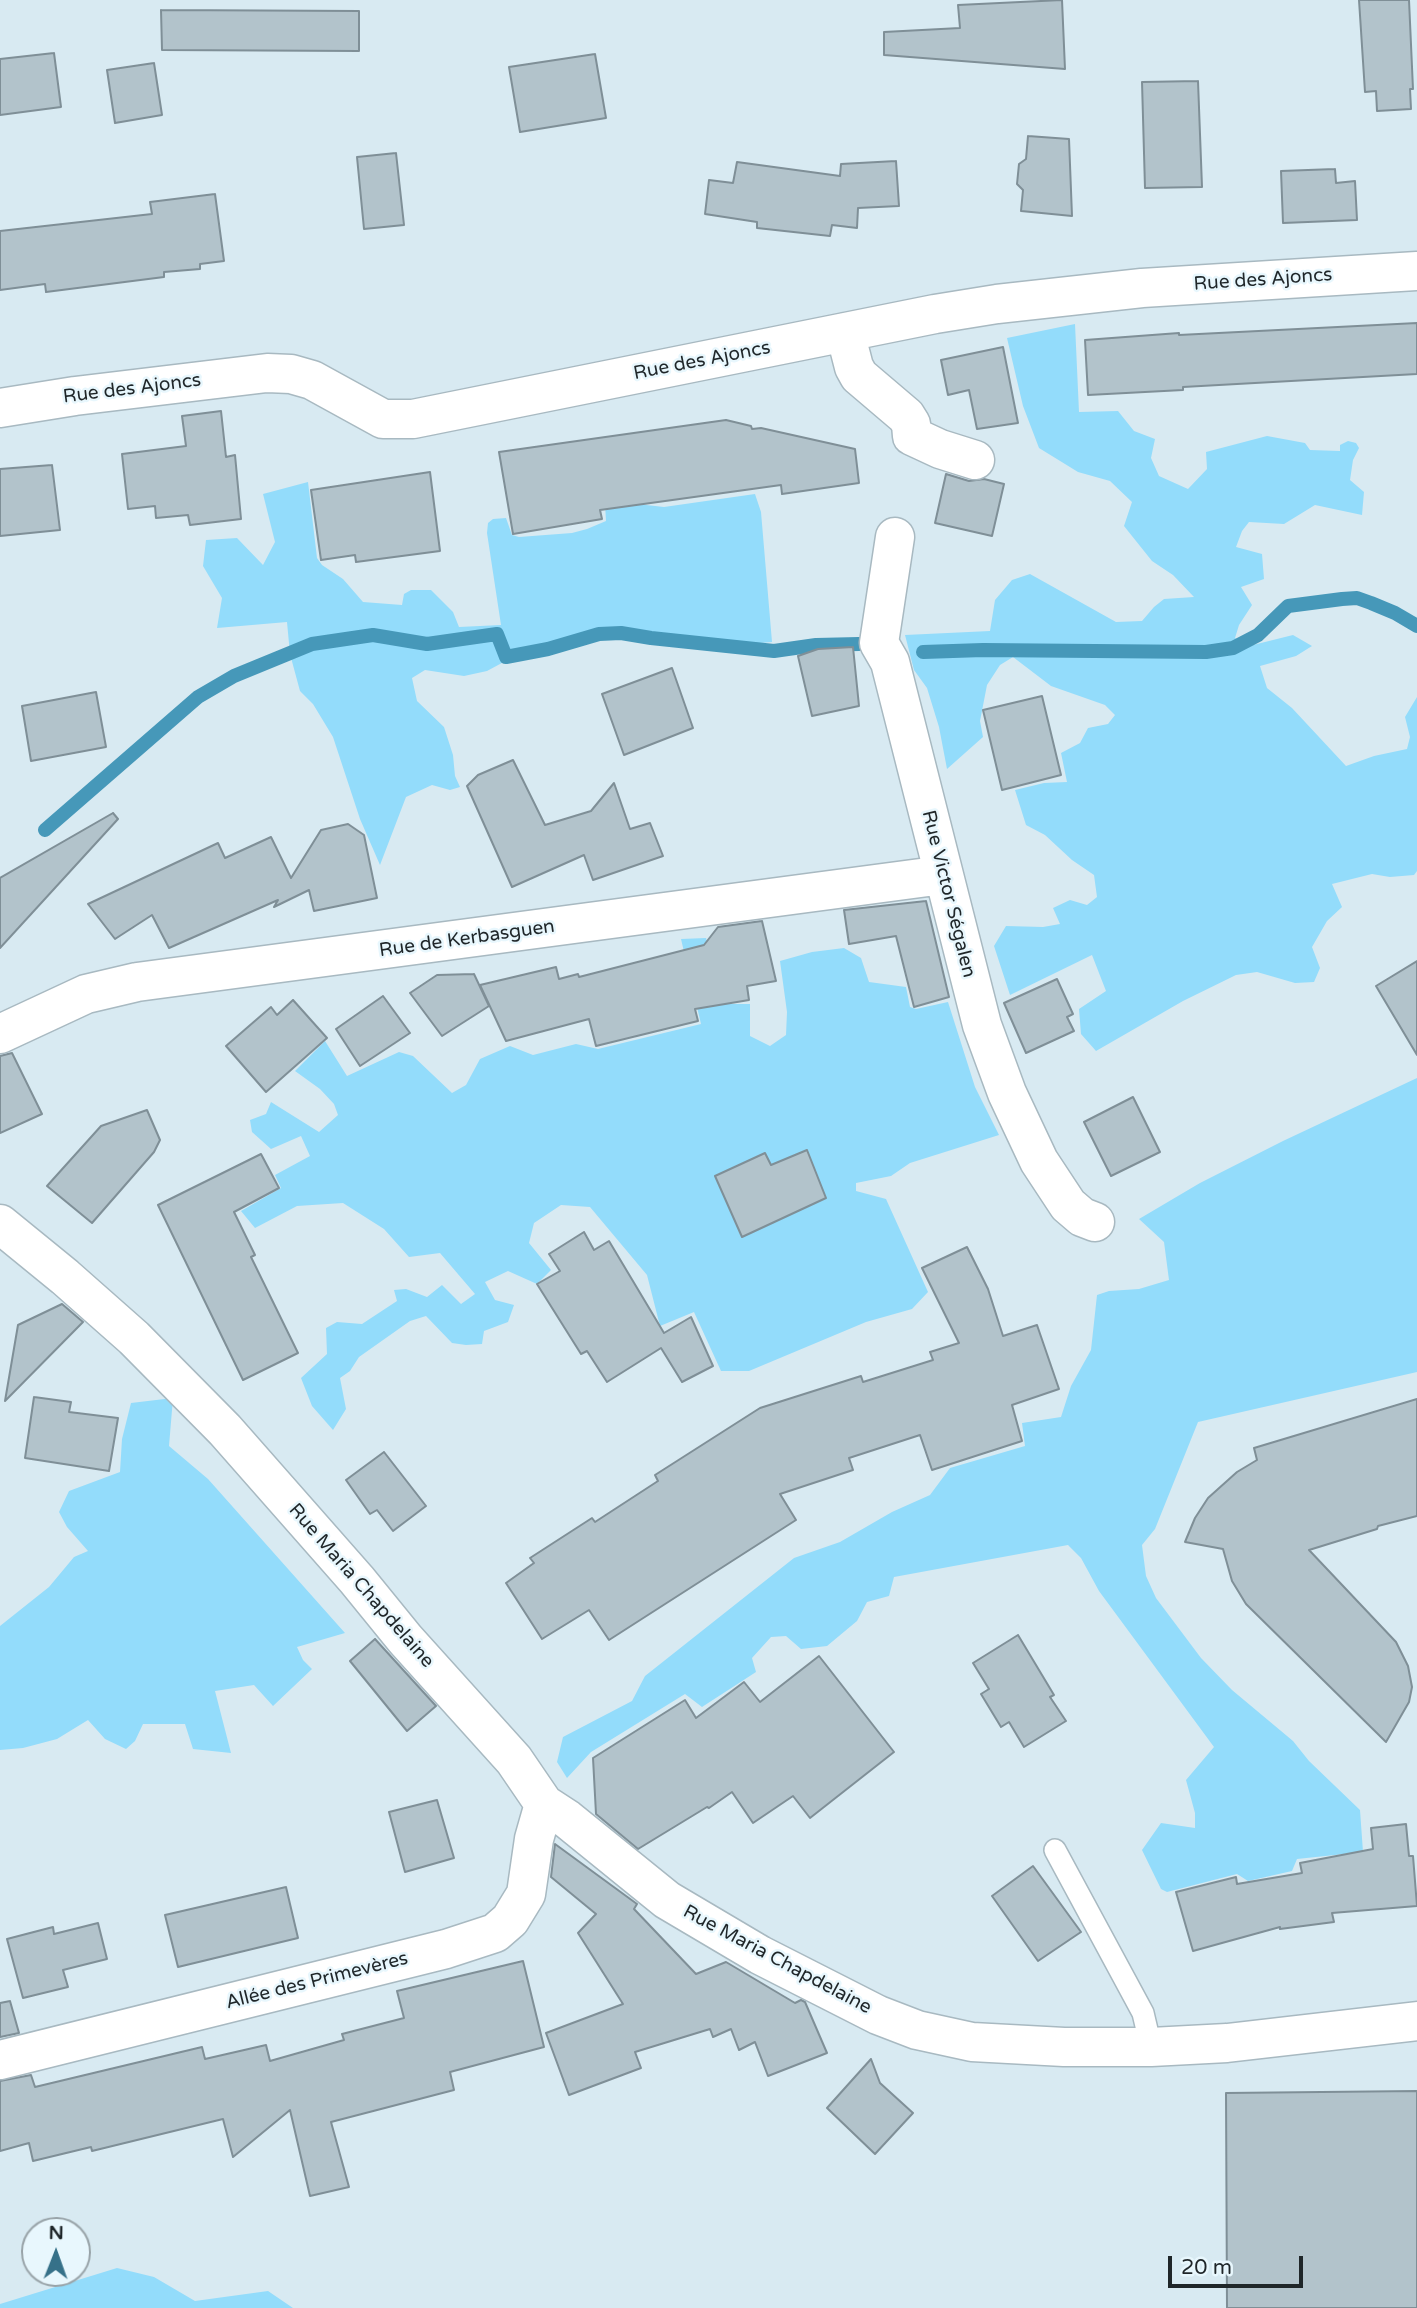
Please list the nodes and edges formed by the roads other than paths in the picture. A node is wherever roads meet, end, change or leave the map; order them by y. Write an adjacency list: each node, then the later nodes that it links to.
1 (1417, 271): 2 (street, Rue des Ajoncs)
2 (845, 332): 3 (street, Rue des Ajoncs); 4 (street)
3 (0, 408)
4 (975, 460)
5 (895, 537): 6 (street, Rue Victor Ségalen)
6 (943, 874): 7 (street, Rue de Kerbasguen); 8 (street, Rue Victor Ségalen)
7 (0, 1034)
8 (1095, 1222)
9 (0, 1224): 10 (street, Rue Maria Chapdelaine)
10 (544, 1804): 13 (street, Rue Maria Chapdelaine); 14 (street, Allée des Primevères)
11 (1055, 1850): 13 (lane)
12 (1417, 2021): 13 (street, Rue Maria Chapdelaine)
13 (1151, 2047)
14 (0, 2060)

